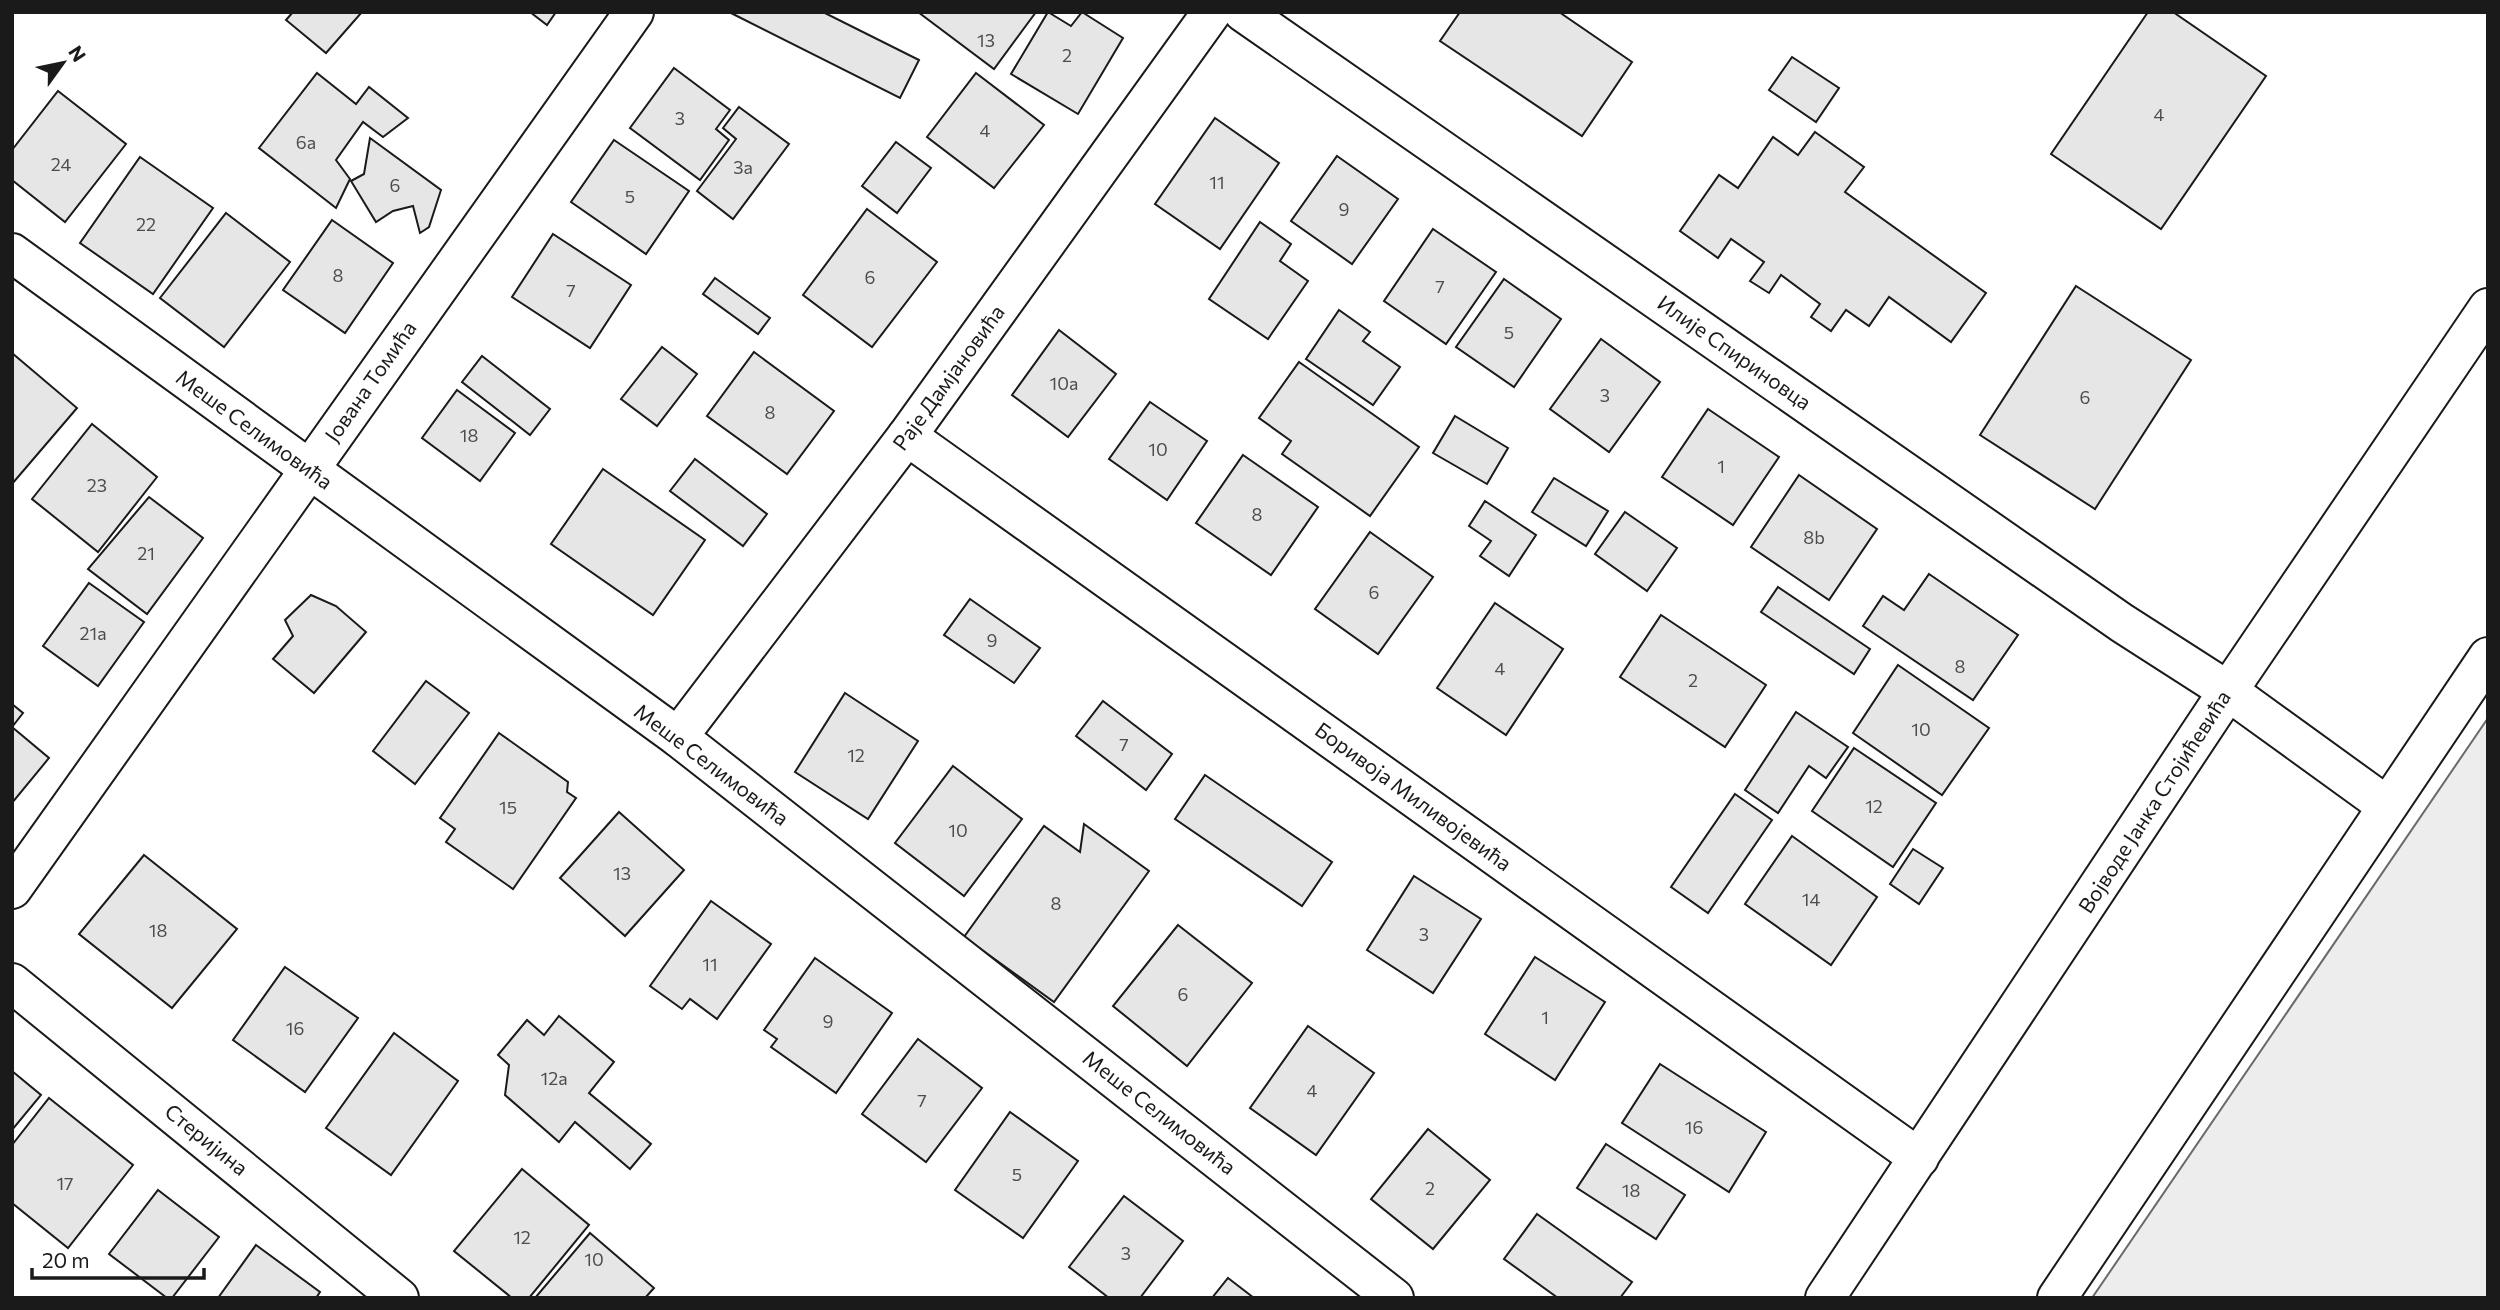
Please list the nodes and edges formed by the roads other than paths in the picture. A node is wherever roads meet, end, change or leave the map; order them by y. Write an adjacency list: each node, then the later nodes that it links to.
1 (634, 12): 7 (street, Јована Томића)
2 (1212, 12): 6 (street, Раје Дамјановића)
3 (1242, 12): 9 (street, Илије Спириновца)
4 (12, 253): 7 (street, Меше Селимовића)
5 (2488, 308): 9 (street, Војводе Јанка Стојићевића)
6 (907, 436): 10 (street, Раје Дамјановића); 14 (street, Боривоја Миливојевића)
7 (308, 470): 10 (street, Меше Селимовића); 12 (street, Јована Томића)
8 (2488, 656): 11 (street)
9 (2228, 691): 11 (street, Илије Спириновца); 14 (street, Војводе Јанка Стојићевића)
10 (678, 737): 16 (street, Меше Селимовића)
11 (2386, 806): 18 (street)
12 (12, 889)
13 (12, 983): 15 (street, Стеријина)
14 (1919, 1158): 17 (street, Војводе Јанка Стојићевића)
15 (399, 1298)
16 (1394, 1298)
17 (1825, 1298)
18 (2057, 1298)

